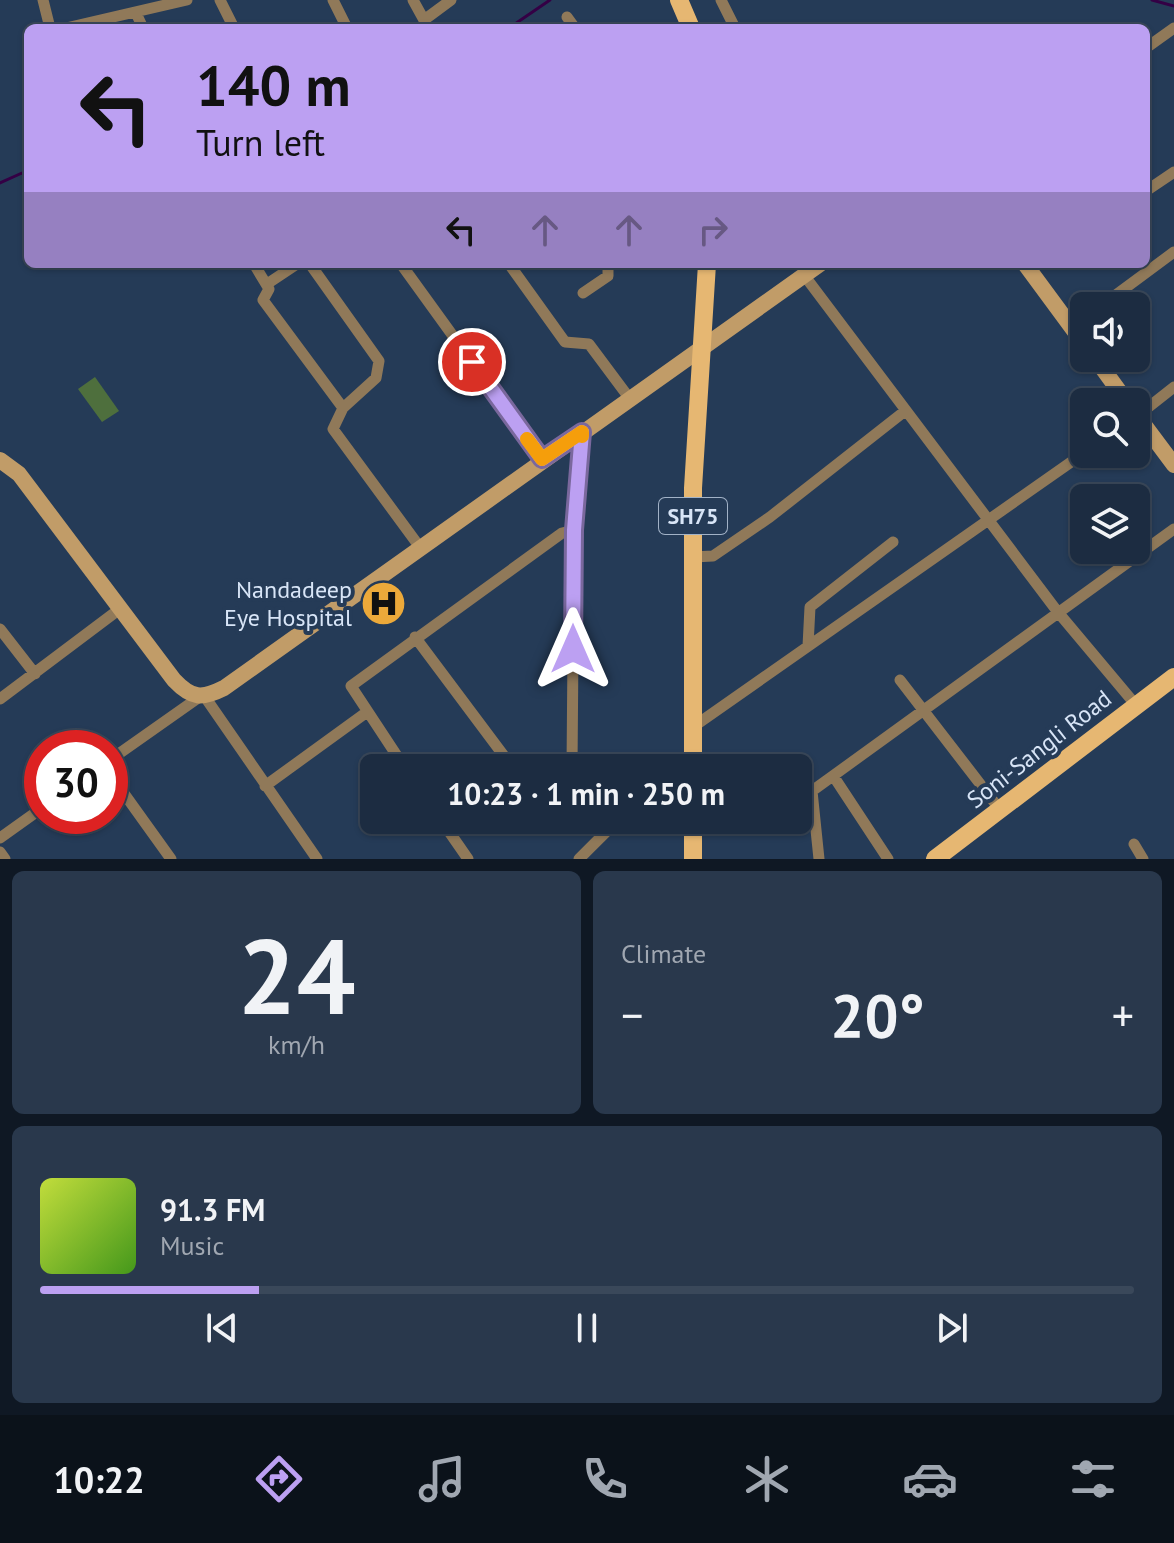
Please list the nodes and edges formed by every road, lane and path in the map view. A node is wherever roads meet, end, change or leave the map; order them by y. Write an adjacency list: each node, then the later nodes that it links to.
1 (43, 0): 11 (street)
2 (187, 0): 9 (street)
3 (220, 0): 14 (street)
4 (333, 0): 15 (street)
5 (413, 0): 6 (street)
6 (451, 0)
7 (679, 0): 17 (main road)
8 (721, 0): 18 (street)
9 (136, 13): 12 (street); 13 (street)
10 (567, 17): 16 (street)
11 (49, 24)
12 (101, 24)
13 (141, 24)
14 (232, 24)
15 (345, 24)
16 (572, 24)
17 (689, 24)
18 (733, 24)
19 (1174, 28): 20 (street)
20 (1150, 45)
21 (1174, 172): 22 (street)
22 (1150, 188)
23 (1174, 252): 34 (street)
24 (257, 268): 33 (street)
25 (291, 268): 33 (street)
26 (313, 268): 41 (street)
27 (404, 268): 46 (street)
28 (512, 268): 39 (street)
29 (608, 268): 35 (street)
30 (707, 268): 37 (main road, SH75)
31 (1033, 268): 36 (street)
32 (809, 269): 37 (street); 42 (street)
33 (267, 284): 41 (street)
34 (1120, 292)
35 (583, 293)
36 (1070, 313)
37 (700, 349): 39 (street); 54 (main road, SH75)
38 (1174, 387): 40 (street)
39 (630, 399): 44 (street)
40 (1150, 402)
41 (343, 408): 53 (street)
42 (905, 411): 49 (street); 54 (street)
43 (1150, 431): 45 (street)
44 (582, 432): 46 (street); 51 (street)
45 (1171, 455)
46 (542, 459): 53 (street)
47 (0, 460): 55 (street)
48 (1070, 463): 49 (street)
49 (987, 520): 56 (street); 59 (street)
50 (1174, 529): 56 (street)
51 (574, 530): 58 (street); 72 (street)
52 (893, 542): 59 (street)
53 (419, 546): 63 (street)
54 (693, 557): 68 (main road, SH75)
55 (121, 608): 60 (street); 63 (street)
56 (1057, 611): 65 (street); 67 (street)
57 (0, 629): 60 (street)
58 (415, 637): 66 (street); 71 (street)
59 (808, 646): 68 (street)
60 (35, 674): 64 (street)
61 (1174, 677): 65 (main road, Soni-Sangli Road)
62 (900, 680): 67 (street)
63 (202, 698): 69 (street); 75 (street)
64 (0, 699)
65 (1135, 704): 77 (main road, Soni-Sangli Road)
66 (367, 712): 70 (street); 75 (street)
67 (922, 713): 74 (street); 77 (street)
68 (693, 727): 73 (main road, SH75)
69 (128, 748)
70 (396, 754)
71 (503, 754)
72 (572, 754)
73 (692, 754)
74 (834, 777): 91 (street); 92 (street)
75 (265, 786): 87 (street)
76 (128, 799): 86 (street)
77 (1001, 811): 93 (main road, Soni-Sangli Road)
78 (24, 821): 82 (street)
79 (451, 834): 88 (street)
80 (602, 834): 89 (street)
81 (693, 834): 90 (main road)
82 (0, 838)
83 (1134, 844): 94 (street)
84 (0, 852): 85 (street)
85 (5, 859)
86 (171, 859)
87 (317, 859)
88 (468, 859)
89 (579, 859)
90 (693, 859)
91 (819, 859)
92 (888, 859)
93 (935, 859)
94 (1143, 859)

